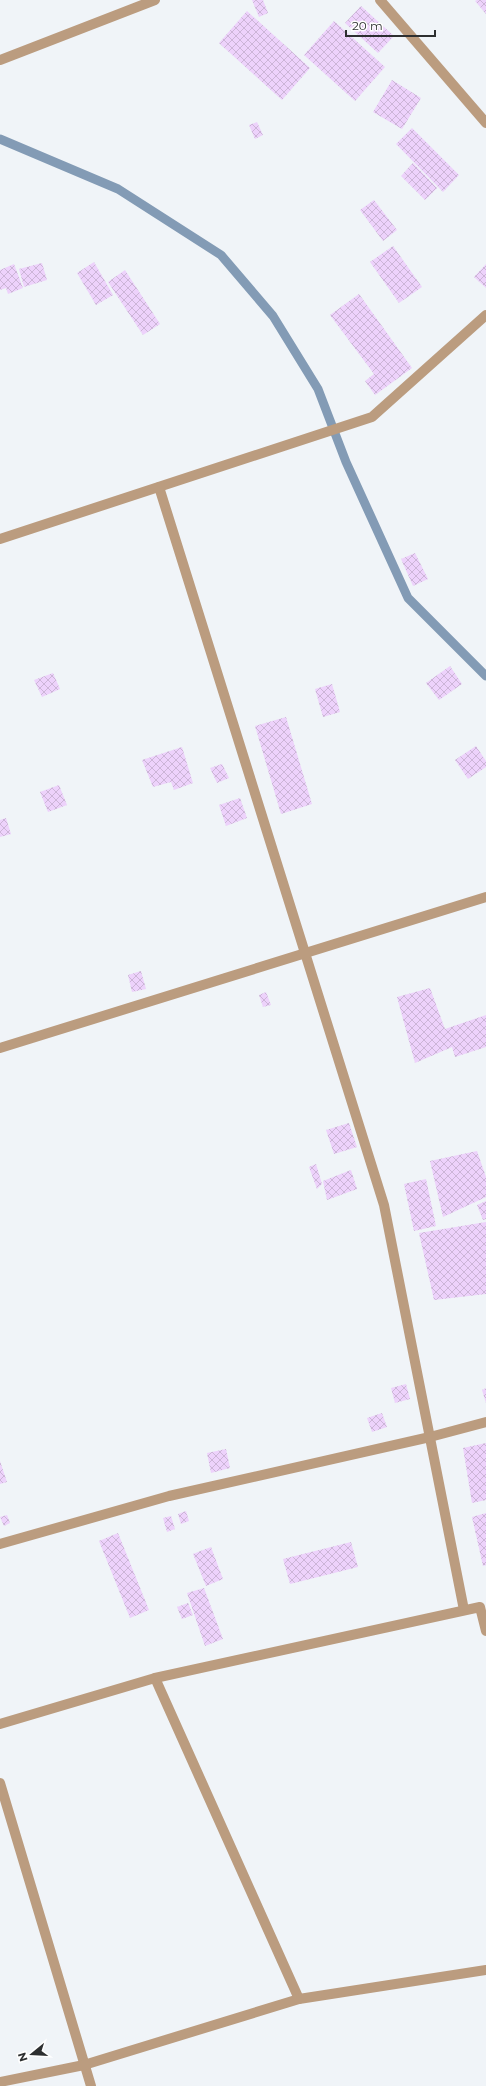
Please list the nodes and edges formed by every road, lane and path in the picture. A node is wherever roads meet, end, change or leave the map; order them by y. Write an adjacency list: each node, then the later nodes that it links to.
1 (155, 0): 3 (street)
2 (380, 0): 4 (street)
3 (0, 60)
4 (486, 123)
5 (486, 315): 6 (street)
6 (159, 487): 7 (street); 9 (street)
7 (0, 539)
8 (486, 897): 9 (street)
9 (305, 953): 10 (street); 12 (street)
10 (0, 1048)
11 (486, 1422): 12 (street)
12 (430, 1437): 13 (street); 14 (street)
13 (0, 1544)
14 (464, 1610): 15 (street); 16 (street)
15 (486, 1631)
16 (155, 1678): 17 (street); 20 (street)
17 (0, 1724)
18 (0, 1783): 21 (street)
19 (486, 1970): 20 (street)
20 (299, 1999): 21 (street)
21 (84, 2065): 22 (street); 23 (street)
22 (0, 2082)
23 (91, 2086)

